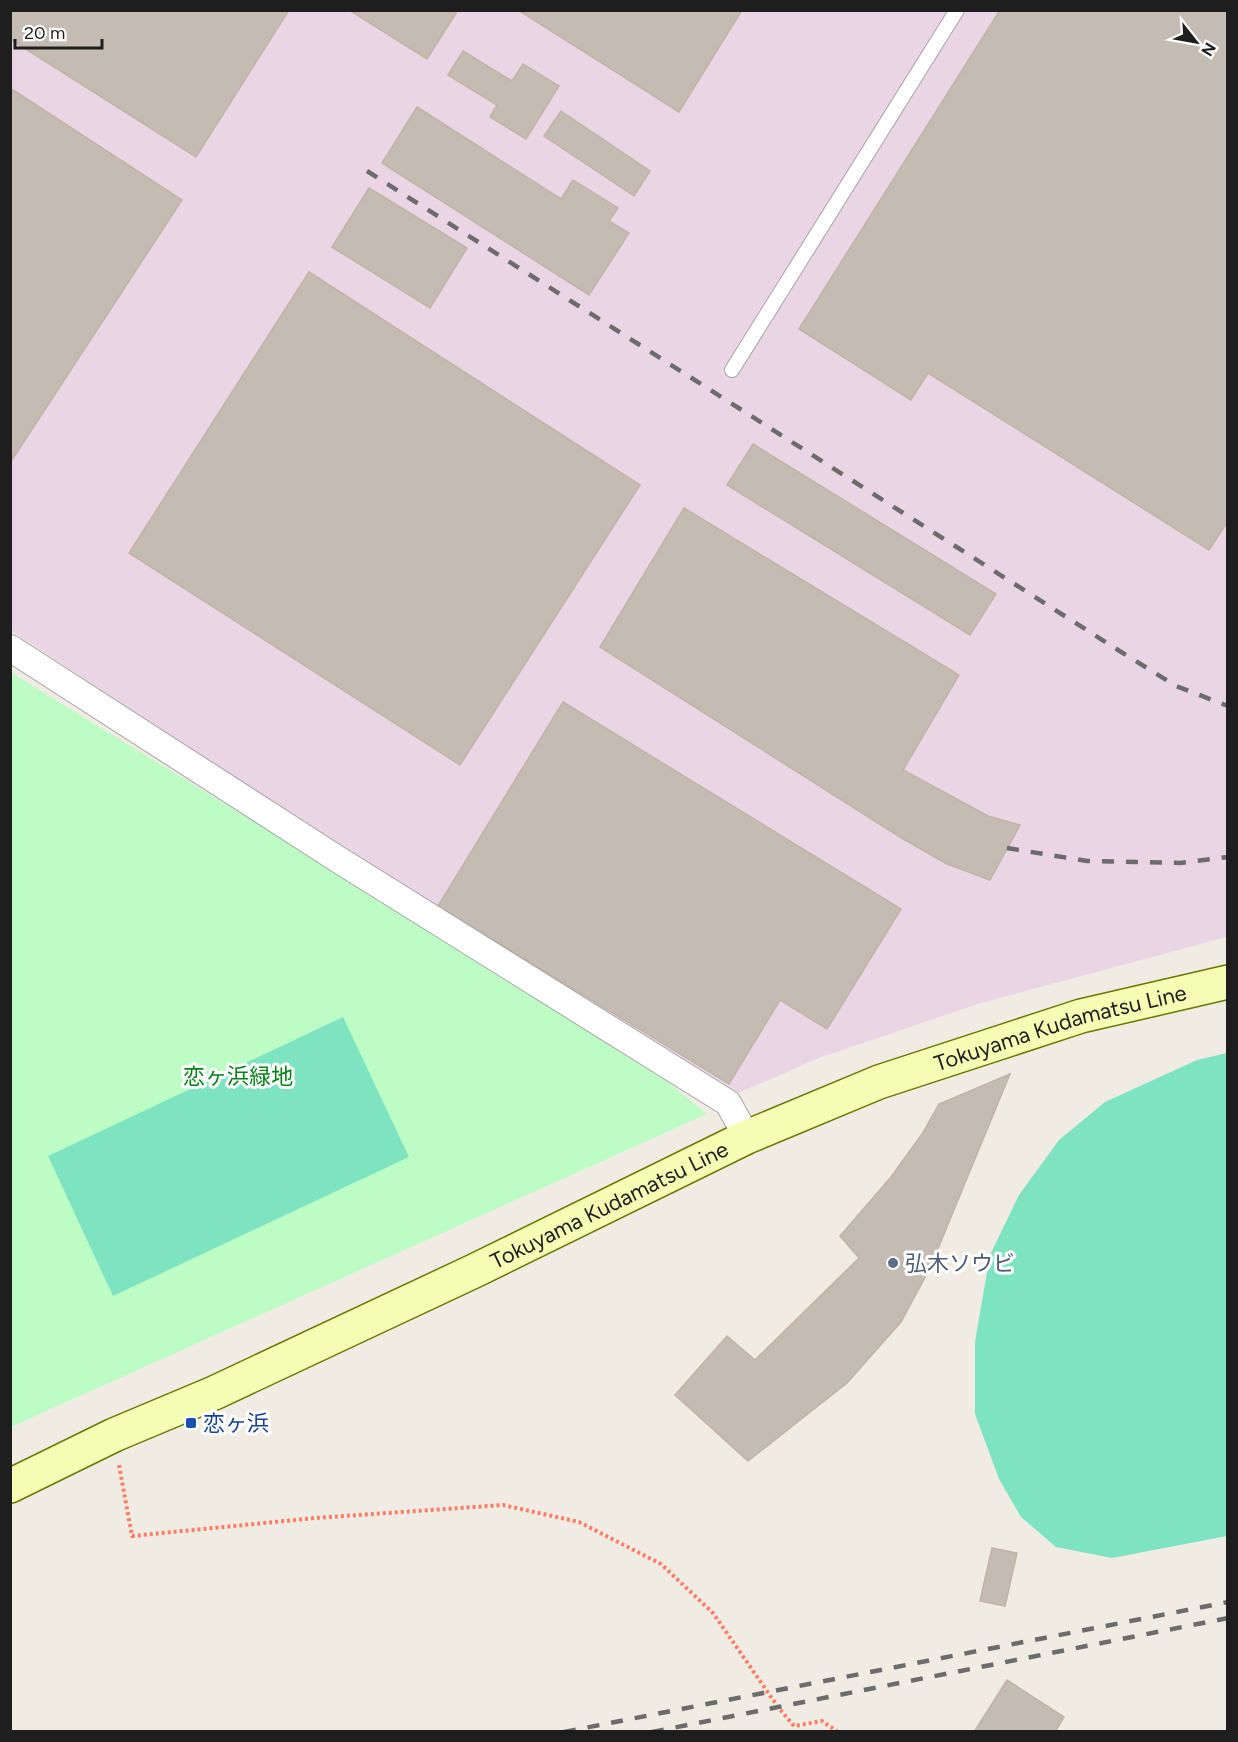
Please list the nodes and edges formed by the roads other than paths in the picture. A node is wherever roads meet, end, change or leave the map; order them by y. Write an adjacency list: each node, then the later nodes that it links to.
1 (957, 10): 2 (lane)
2 (732, 370)
3 (10, 648): 5 (street)
4 (1227, 982): 5 (main road, Tokuyama Kudamatsu Line)
5 (747, 1137): 6 (main road, Tokuyama Kudamatsu Line)
6 (10, 1486)

